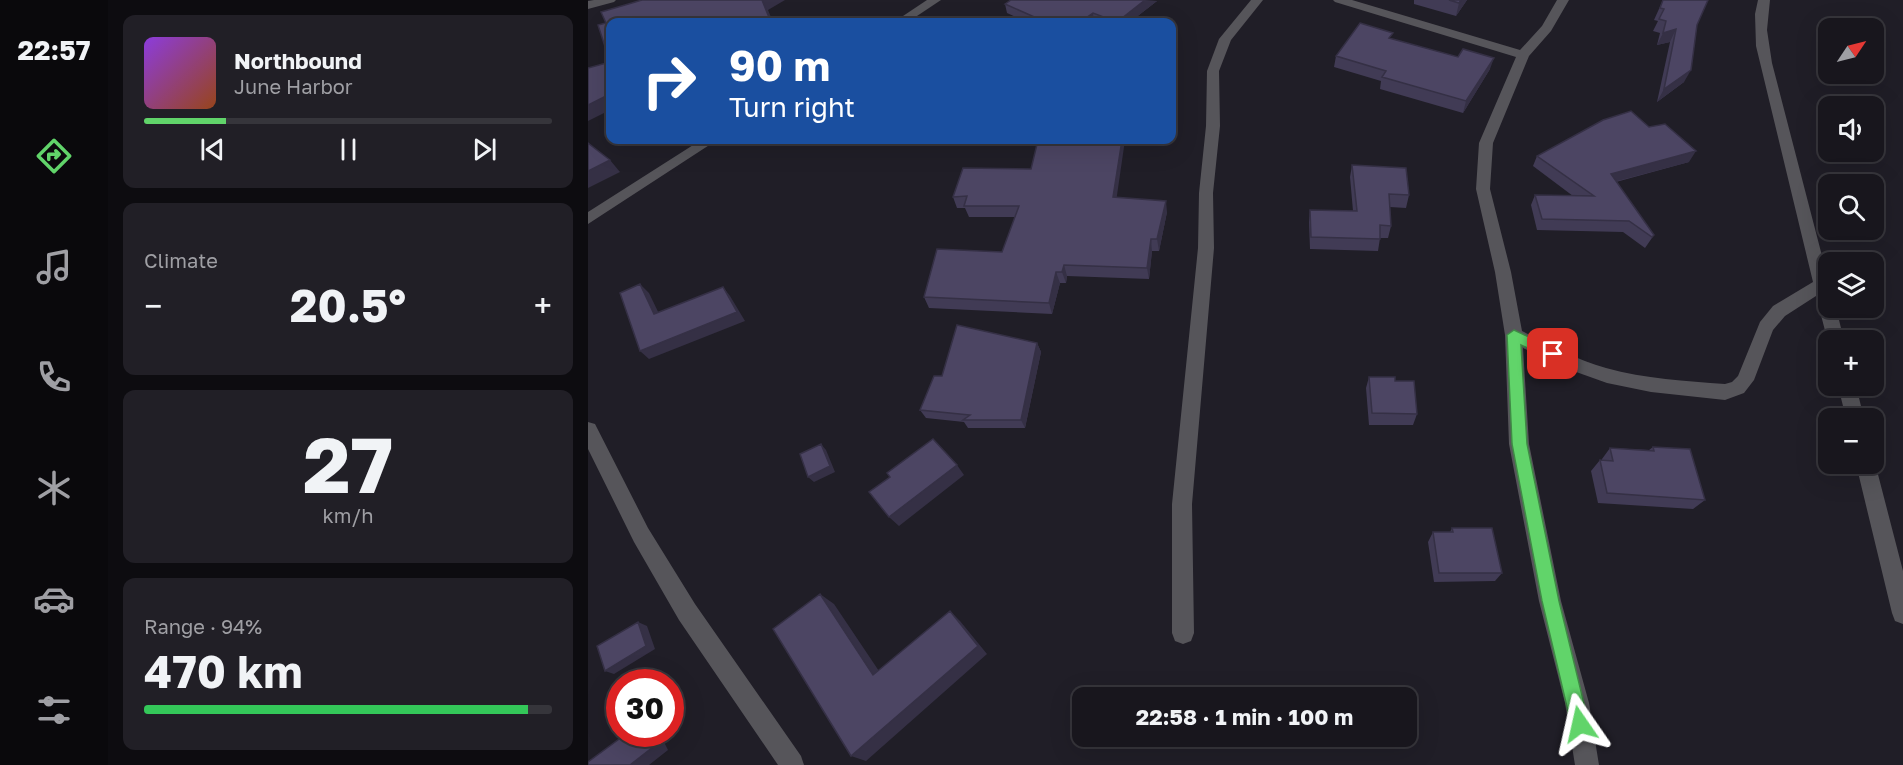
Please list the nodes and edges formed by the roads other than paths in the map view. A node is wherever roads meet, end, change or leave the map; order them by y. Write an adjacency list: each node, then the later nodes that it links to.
1 (610, 0): 7 (street)
2 (935, 0): 8 (street)
3 (1257, 0): 18 (street)
4 (1339, 0): 9 (street)
5 (1563, 0): 9 (street)
6 (1759, 2): 12 (street)
7 (588, 5)
8 (906, 18)
9 (1523, 56): 14 (street)
10 (704, 144): 11 (street)
11 (588, 219)
12 (1818, 268)
13 (1818, 287): 14 (street)
14 (1514, 335): 20 (street)
15 (588, 430): 19 (street)
16 (1868, 474): 17 (street)
17 (1903, 613)
18 (1183, 633)
19 (792, 765)
20 (1587, 765)

